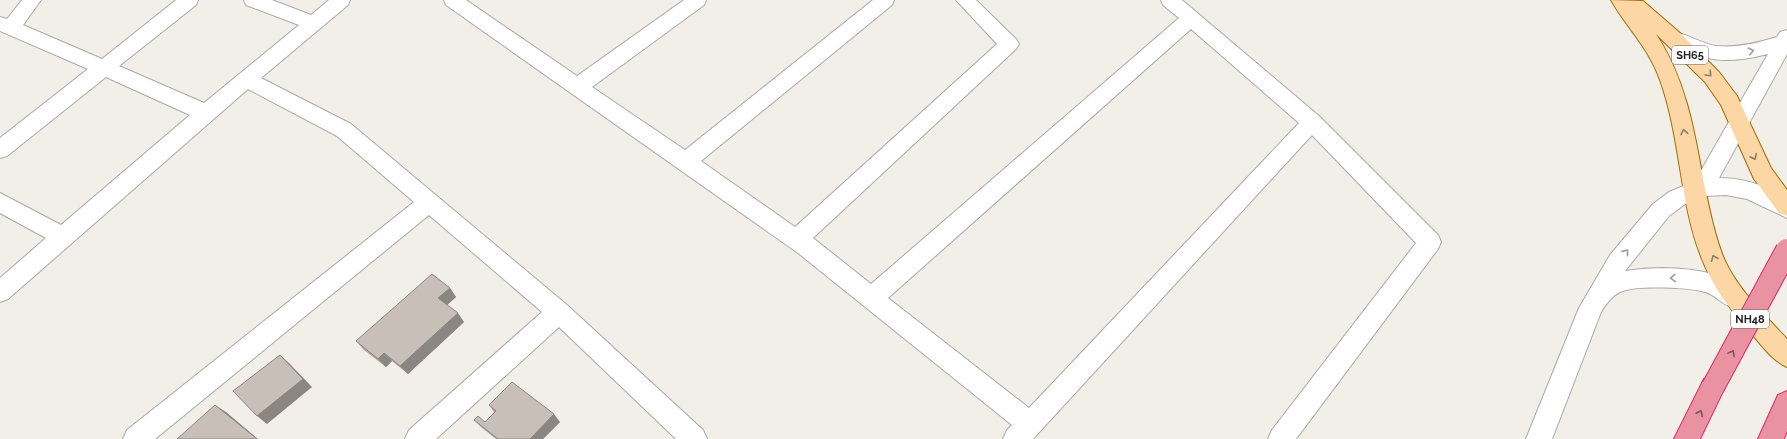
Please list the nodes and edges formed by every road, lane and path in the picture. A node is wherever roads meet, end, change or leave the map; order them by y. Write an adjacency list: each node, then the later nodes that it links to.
1 (32, 0): 14 (street)
2 (189, 0): 17 (street)
3 (253, 0): 13 (street)
4 (341, 0): 13 (street)
5 (453, 0): 19 (street)
6 (697, 0): 19 (street)
7 (885, 0): 24 (street)
8 (965, 0): 30 (street)
9 (1170, 0): 12 (street)
10 (1620, 0): 25 (main road, one-way to 10)
11 (1630, 0): 15 (main road, SH65)
12 (1191, 18): 22 (street); 34 (street)
13 (313, 24): 18 (street)
14 (5, 25): 17 (street)
15 (1673, 38): 16 (street, one-way to 16); 21 (main road, SH65, one-way to 21)
16 (1785, 40): 21 (street)
17 (105, 67): 20 (street); 23 (street)
18 (247, 79): 20 (street); 27 (street)
19 (578, 87): 24 (street)
20 (206, 113): 29 (street)
21 (1739, 121): 25 (street); 28 (main road, SH65, one-way to 28)
22 (1312, 122): 38 (street); 42 (street)
23 (0, 150)
24 (685, 162): 30 (street)
25 (1698, 189): 28 (street); 33 (street, one-way to 25); 35 (main road, one-way to 25)
26 (0, 202): 29 (street)
27 (429, 203): 36 (street); 39 (street)
28 (1787, 208)
29 (63, 237): 32 (street)
30 (797, 239): 34 (street)
31 (1787, 250): 44 (highway, NH48, one-way to 31, bridge)
32 (0, 292)
33 (1598, 296): 35 (street, one-way to 33); 43 (street)
34 (872, 298): 38 (street)
35 (1735, 298): 37 (main road)
36 (560, 312): 40 (street); 41 (street)
37 (1787, 356)
38 (1023, 431)
39 (136, 439)
40 (418, 439)
41 (694, 439)
42 (1280, 439)
43 (1539, 439)
44 (1687, 439)

